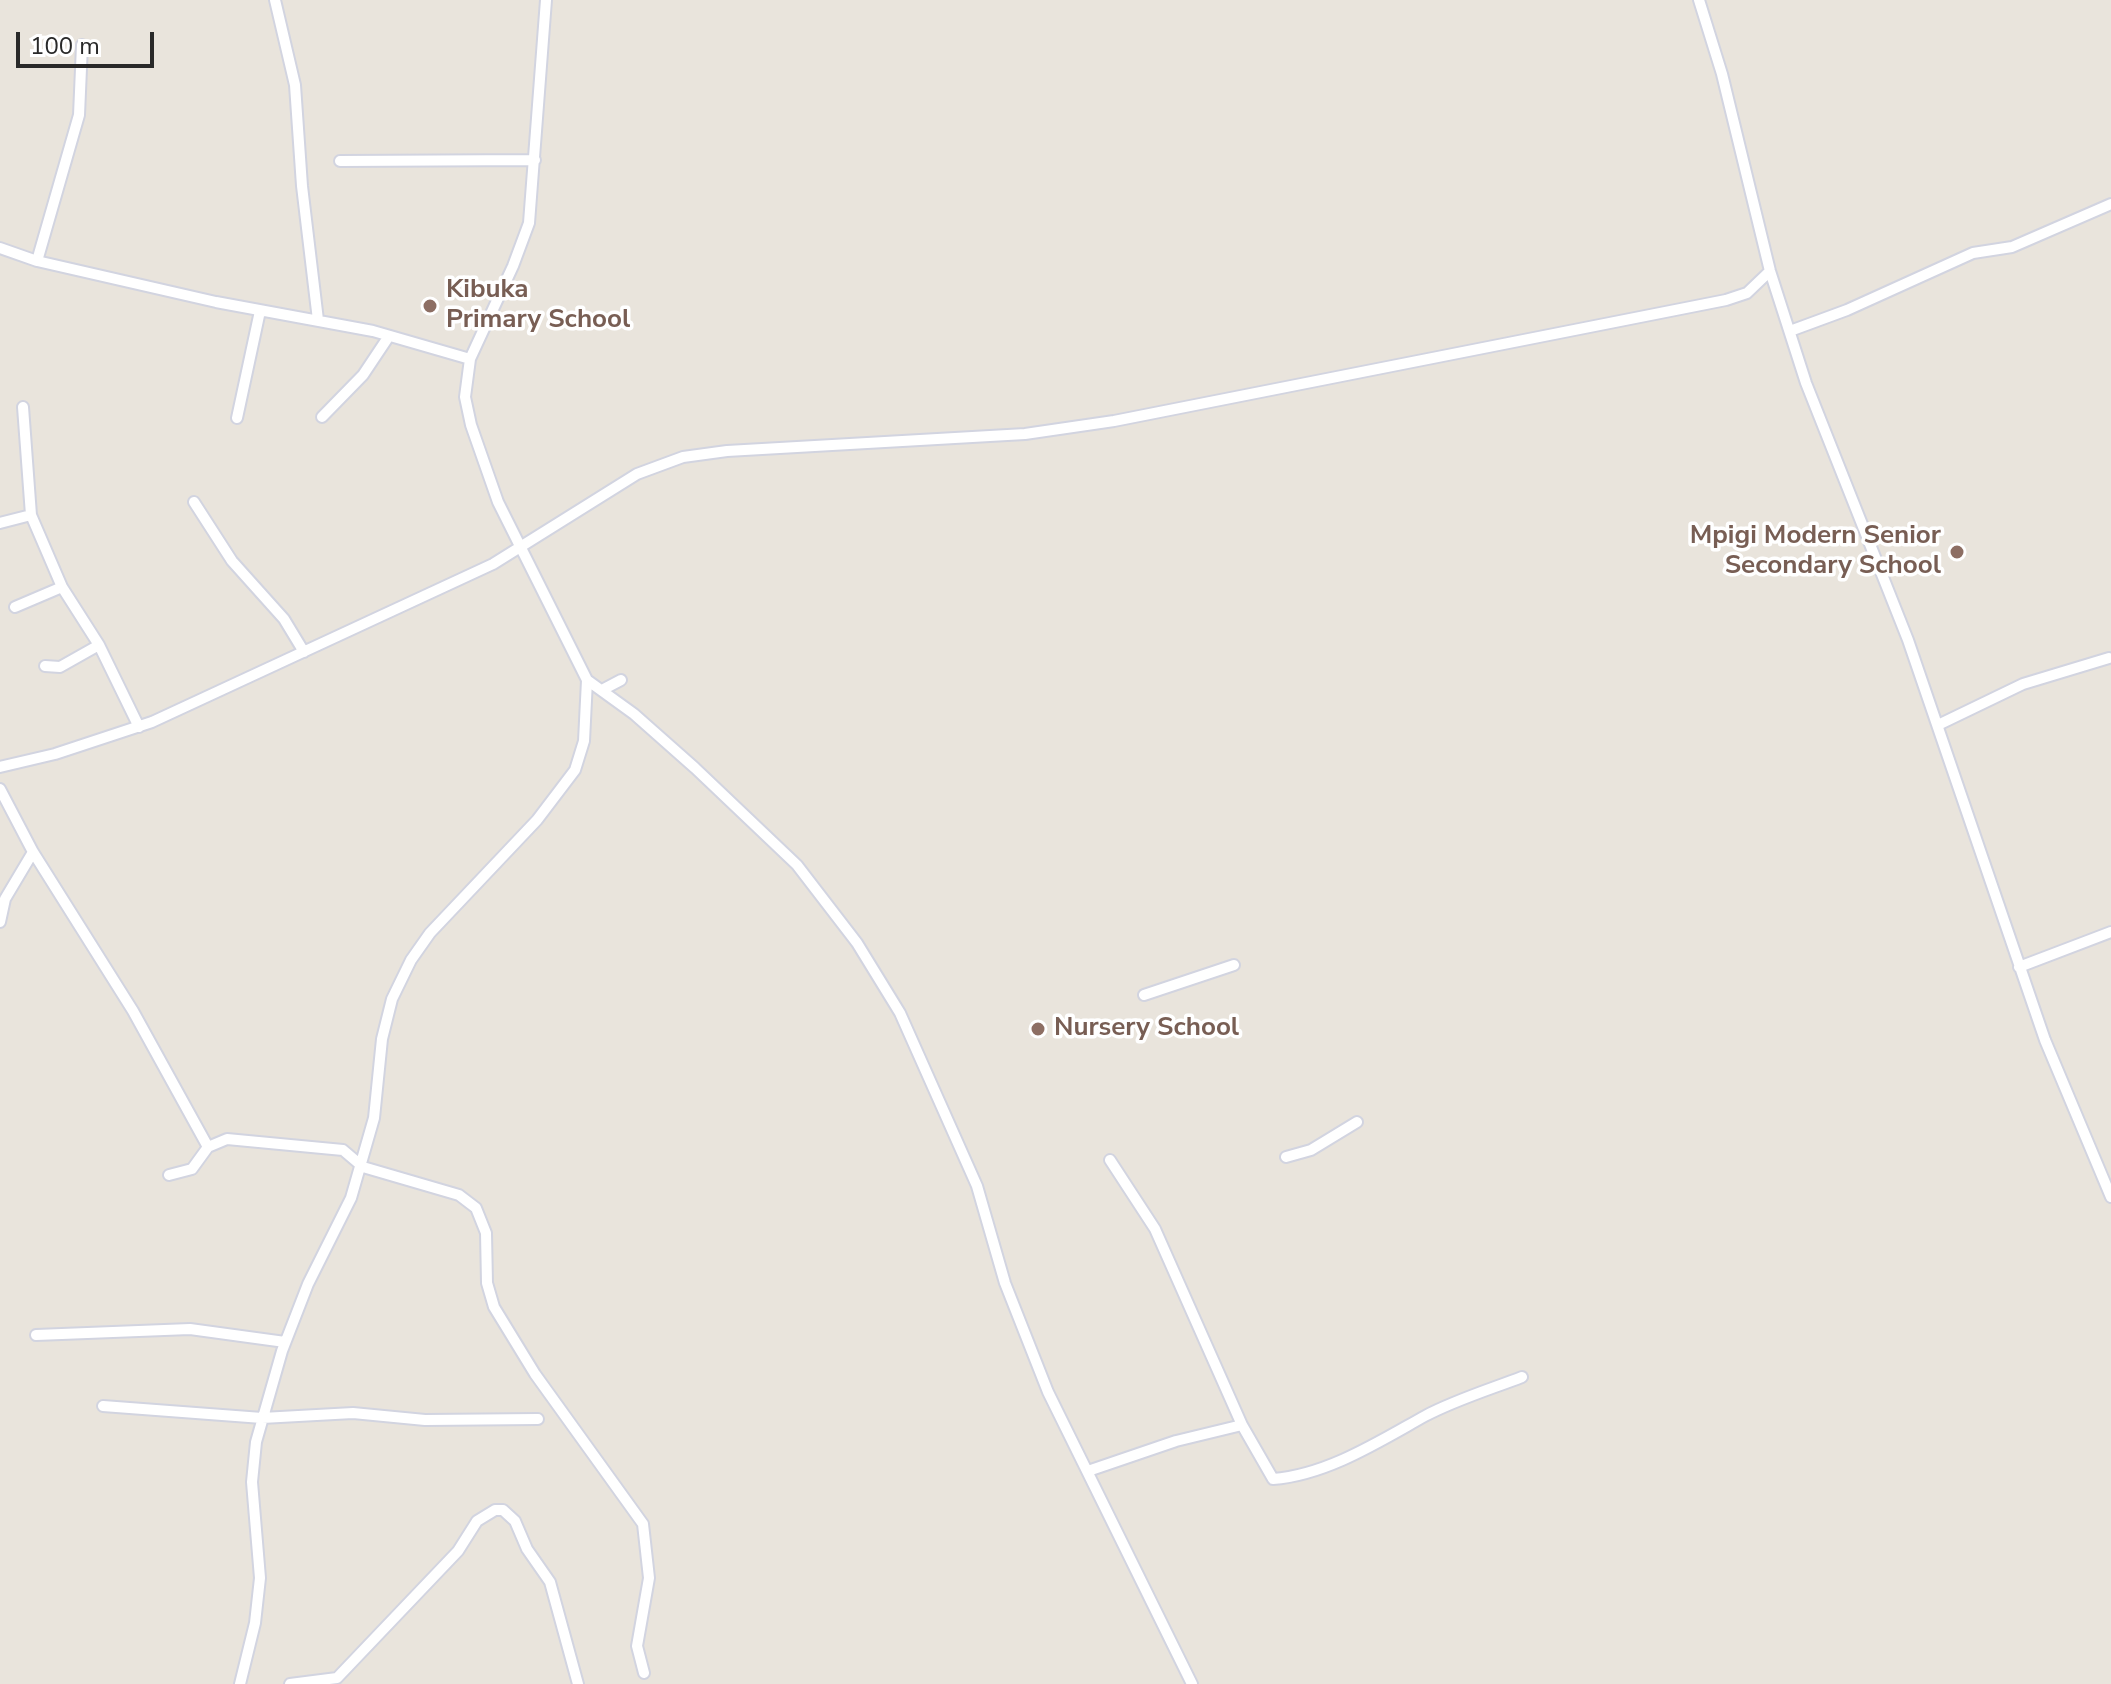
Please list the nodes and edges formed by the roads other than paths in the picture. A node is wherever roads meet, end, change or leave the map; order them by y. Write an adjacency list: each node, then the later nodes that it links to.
1 (275, 0): 12 (street)
2 (546, 0): 5 (street)
3 (1699, 0): 10 (street)
4 (82, 45): 9 (street)
5 (535, 160): 6 (street); 15 (street)
6 (340, 161)
7 (2111, 204): 13 (street)
8 (0, 248): 9 (street)
9 (37, 261): 11 (street)
10 (1770, 271): 13 (street); 22 (street)
11 (260, 311): 12 (street); 18 (street)
12 (318, 320): 14 (street)
13 (1790, 331): 32 (street)
14 (389, 336): 15 (street); 17 (street)
15 (470, 359): 22 (street)
16 (23, 407): 20 (street)
17 (322, 417)
18 (237, 418)
19 (194, 502): 26 (street)
20 (31, 515): 21 (street); 23 (street)
21 (0, 523)
22 (519, 546): 26 (street); 29 (street)
23 (62, 587): 24 (street); 25 (street)
24 (15, 607)
25 (99, 645): 28 (street); 33 (street)
26 (304, 652): 33 (street)
27 (2109, 658): 32 (street)
28 (45, 666)
29 (587, 680): 31 (street); 46 (street)
30 (621, 680): 31 (street)
31 (602, 690): 56 (street)
32 (1938, 725): 40 (street)
33 (139, 727): 34 (street)
34 (0, 767)
35 (0, 789): 36 (street)
36 (33, 852): 37 (street); 43 (street)
37 (0, 922)
38 (2111, 932): 40 (street)
39 (1234, 965): 41 (street)
40 (2019, 967): 48 (street)
41 (1144, 995)
42 (1357, 1122): 44 (street)
43 (208, 1147): 46 (street); 47 (street)
44 (1286, 1157)
45 (1110, 1160): 55 (street)
46 (361, 1164): 50 (street); 57 (street)
47 (169, 1175)
48 (2111, 1197)
49 (36, 1335): 50 (street)
50 (285, 1342): 53 (street)
51 (1522, 1377): 55 (street)
52 (103, 1406): 53 (street)
53 (262, 1418): 54 (street); 58 (street)
54 (538, 1419)
55 (1242, 1425): 56 (street)
56 (1088, 1471): 61 (street)
57 (644, 1673)
58 (240, 1684)
59 (290, 1684): 60 (street)
60 (578, 1684)
61 (1192, 1684)

